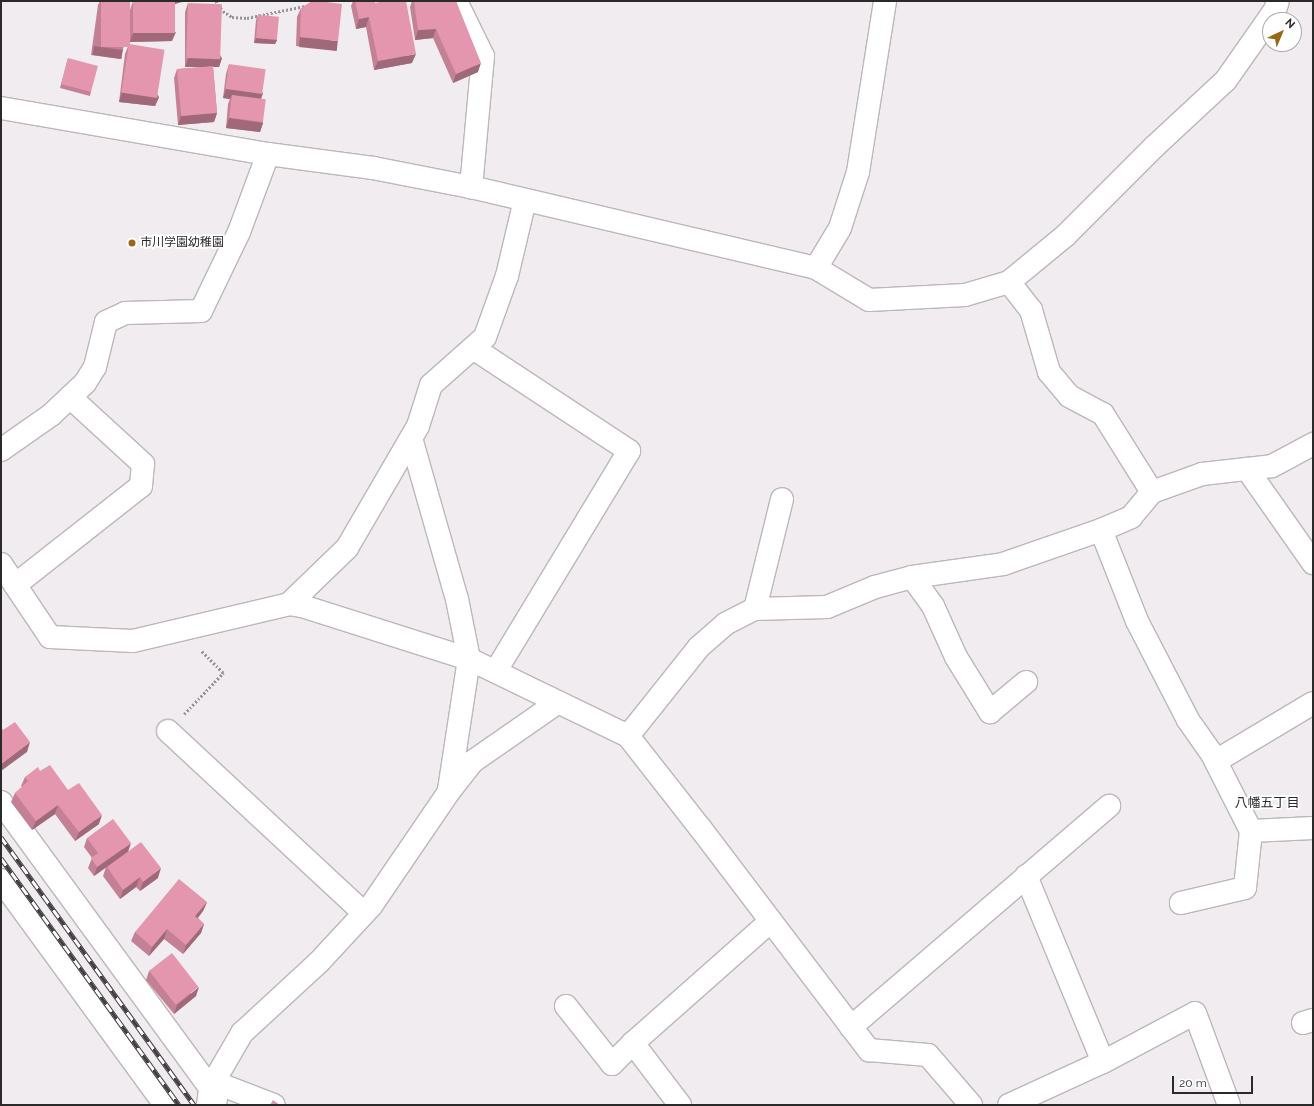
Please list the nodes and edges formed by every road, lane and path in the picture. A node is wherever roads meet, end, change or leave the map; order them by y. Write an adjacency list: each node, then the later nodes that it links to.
1 (216, 1): 5 (path)
2 (456, 1): 8 (street)
3 (884, 1): 10 (street)
4 (1278, 1): 11 (street)
5 (312, 4)
6 (1, 108): 7 (street)
7 (268, 154): 8 (street); 13 (street)
8 (471, 187): 9 (street)
9 (525, 200): 10 (street); 12 (street)
10 (816, 268): 11 (street)
11 (1009, 282): 18 (street)
12 (473, 348): 14 (street); 29 (street)
13 (70, 397): 16 (street); 24 (street)
14 (411, 438): 25 (street); 28 (street)
15 (1313, 444): 17 (street)
16 (1, 450)
17 (1247, 469): 18 (street); 21 (street)
18 (1152, 492): 20 (street)
19 (782, 499): 26 (street)
20 (1101, 530): 23 (street); 35 (street)
21 (1313, 563)
22 (1, 564): 24 (street)
23 (912, 577): 26 (street); 30 (street)
24 (15, 585): 27 (street)
25 (289, 604): 27 (street); 28 (street)
26 (755, 609): 34 (street)
27 (180, 629): 33 (path)
28 (469, 659): 29 (street); 36 (street)
29 (496, 671): 31 (street)
30 (1026, 682)
31 (558, 703): 34 (street); 36 (street)
32 (1313, 703): 35 (street)
33 (168, 731): 44 (street)
34 (628, 736): 45 (street)
35 (1216, 761): 40 (street)
36 (448, 793): 44 (street)
37 (1, 802): 50 (street)
38 (1109, 806): 41 (street)
39 (1313, 828): 40 (street)
40 (1251, 831): 43 (street)
41 (1026, 876): 47 (street); 49 (street)
42 (1, 880): 51 (street)
43 (1181, 903)
44 (364, 913): 50 (street)
45 (772, 921): 47 (street); 48 (street)
46 (566, 1006): 48 (street)
47 (851, 1026): 54 (street)
48 (633, 1043): 53 (street)
49 (1103, 1062): 55 (street); 56 (street)
50 (212, 1095): 52 (street)
51 (165, 1105)
52 (274, 1105)
53 (680, 1105)
54 (971, 1105)
55 (1009, 1105)
56 (1229, 1105)

